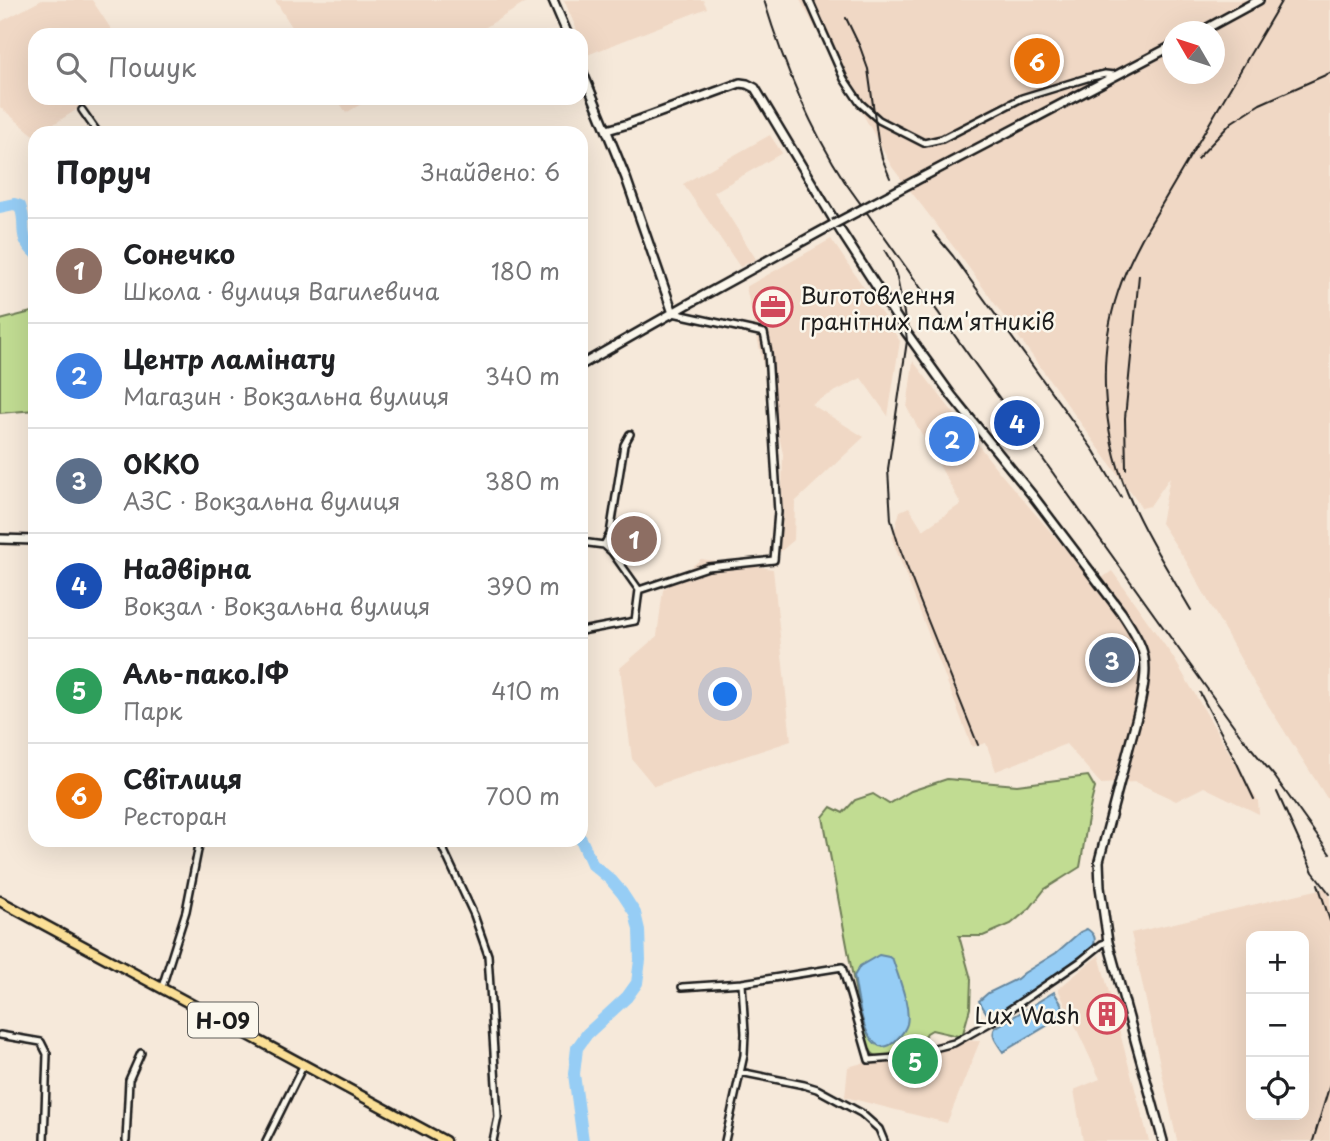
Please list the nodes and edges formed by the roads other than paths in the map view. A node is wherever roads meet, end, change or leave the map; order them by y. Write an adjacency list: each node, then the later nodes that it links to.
1 (553, 0): 5 (main road)
2 (809, 0): 7 (street)
3 (1259, 0): 4 (main road)
4 (1220, 21)
5 (565, 28)
6 (1162, 51): 7 (main road)
7 (1118, 75): 12 (main road, bridge)
8 (588, 85): 11 (main road)
9 (82, 110): 10 (street)
10 (93, 126)
11 (607, 130): 12 (main road); 24 (main road)
12 (673, 313): 13 (main road); 19 (street)
13 (588, 361)
14 (630, 434): 18 (street)
15 (0, 539): 16 (main road)
16 (28, 540)
17 (588, 542): 18 (street)
18 (604, 545): 19 (street)
19 (639, 590): 20 (street)
20 (588, 630)
21 (199, 847): 27 (street)
22 (442, 847): 36 (street)
23 (0, 901): 27 (main road, Н-09)
24 (1108, 942): 25 (street); 39 (main road)
25 (742, 983): 26 (street); 31 (street)
26 (682, 987)
27 (162, 988): 30 (main road, Н-09)
28 (0, 1035): 32 (street)
29 (141, 1053): 33 (street)
30 (304, 1064): 34 (street); 35 (main road, Н-09)
31 (740, 1072): 37 (street); 38 (street)
32 (44, 1141)
33 (126, 1141)
34 (265, 1141)
35 (445, 1141)
36 (493, 1141)
37 (725, 1141)
38 (884, 1141)
39 (1163, 1141)

